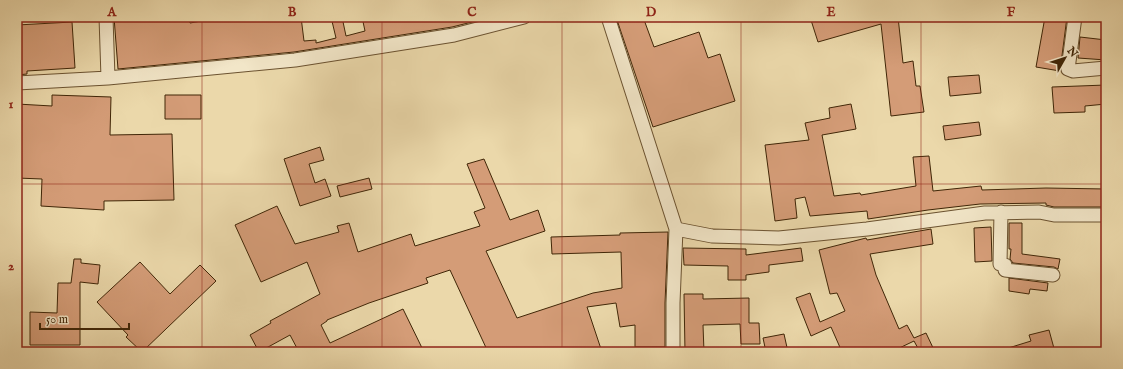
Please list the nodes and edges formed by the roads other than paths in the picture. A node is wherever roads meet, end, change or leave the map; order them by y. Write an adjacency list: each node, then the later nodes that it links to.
1 (106, 17): 6 (street)
2 (524, 17): 6 (street)
3 (608, 17): 10 (street)
4 (1074, 17): 5 (street)
5 (1106, 68)
6 (108, 78): 7 (street)
7 (17, 83)
8 (1001, 212): 9 (street); 10 (street); 11 (street)
9 (1106, 215)
10 (676, 229): 12 (street)
11 (1053, 275)
12 (673, 352)

